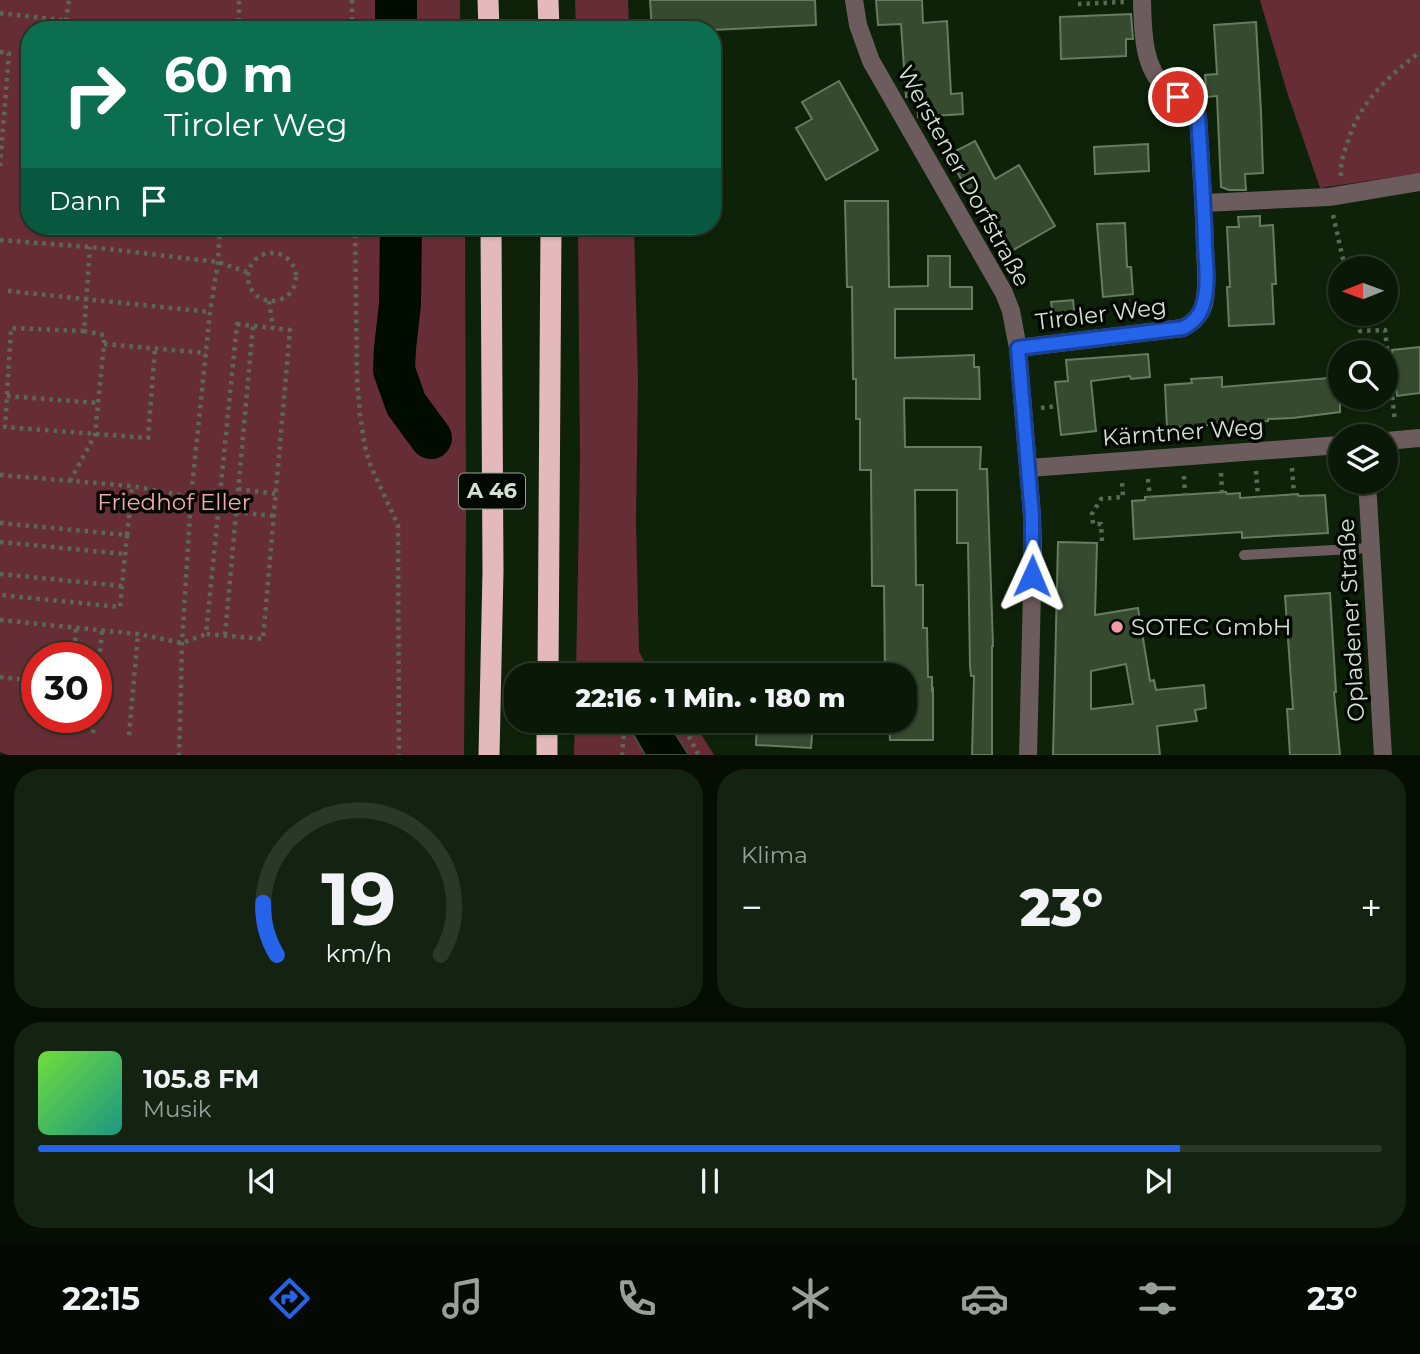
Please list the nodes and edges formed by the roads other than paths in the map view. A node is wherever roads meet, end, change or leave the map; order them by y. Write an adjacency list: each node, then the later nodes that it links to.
1 (488, 0): 5 (highway)
2 (548, 0): 6 (highway)
3 (854, 0): 11 (street, Werstener Dorfstraße)
4 (1142, 1): 8 (street, Tiroler Weg)
5 (489, 21)
6 (549, 21)
7 (1420, 182): 8 (street)
8 (1204, 203): 11 (street, Tiroler Weg)
9 (491, 235): 21 (highway, A 46)
10 (551, 235): 19 (highway, A 46)
11 (1018, 348): 15 (street, Werstener Dorfstraße)
12 (1420, 438): 13 (street)
13 (1398, 440)
14 (1328, 446): 15 (street, Kärntner Weg)
15 (1028, 468): 23 (street, Werstener Dorfstraße)
16 (1368, 494): 17 (street, Opladener Straße)
17 (1371, 548): 18 (lane); 24 (street, Opladener Straße)
18 (1244, 555)
19 (548, 663)
20 (547, 733): 22 (highway)
21 (489, 755)
22 (547, 755)
23 (1028, 755)
24 (1383, 755)

